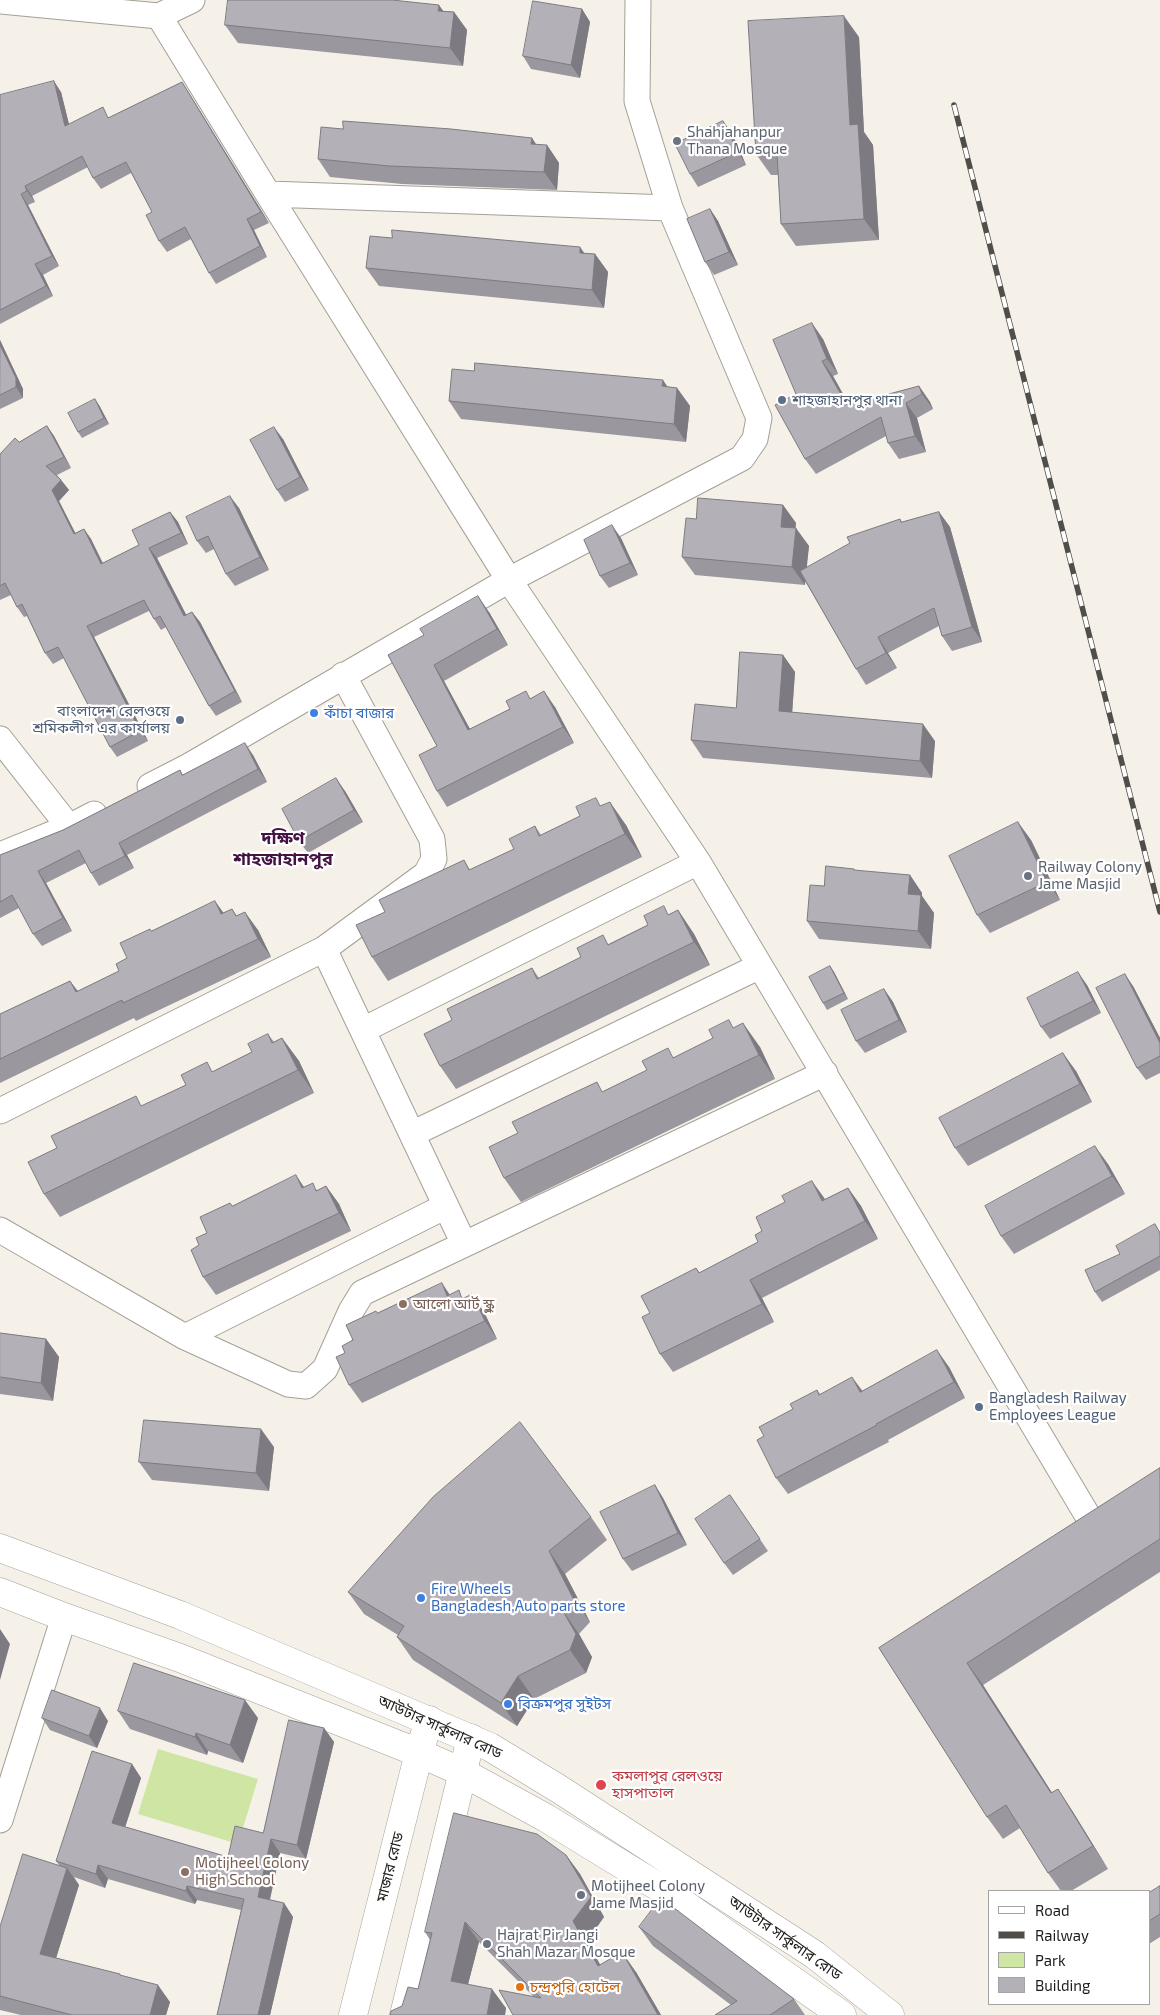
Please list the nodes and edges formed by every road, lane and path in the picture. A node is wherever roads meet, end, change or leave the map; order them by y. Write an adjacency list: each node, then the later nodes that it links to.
1 (192, 0): 4 (street)
2 (638, 0): 6 (street)
3 (0, 1): 4 (street)
4 (159, 16): 5 (street)
5 (268, 194): 6 (street); 7 (street)
6 (670, 208): 7 (street)
7 (508, 580): 8 (street); 12 (street)
8 (343, 675): 10 (street); 13 (street)
9 (0, 739): 10 (street)
10 (69, 827): 11 (street)
11 (0, 855)
12 (698, 862): 14 (street); 15 (street)
13 (324, 948): 15 (street); 17 (street)
14 (760, 966): 16 (street); 18 (street)
15 (363, 1030): 18 (street)
16 (825, 1073): 21 (street); 23 (street)
17 (0, 1111)
18 (412, 1134): 19 (street)
19 (446, 1206): 21 (street); 22 (street)
20 (0, 1230): 22 (street)
21 (464, 1244): 22 (street)
22 (185, 1337)
23 (1090, 1518)
24 (0, 1548): 27 (main road, আউটার সার্কুলার রোড)
25 (0, 1592): 26 (main road, আউটার সার্কুলার রোড)
26 (64, 1617): 29 (main road, আউটার সার্কুলার রোড); 31 (street)
27 (429, 1720): 28 (main road, আউটার সার্কুলার রোড); 29 (main road, মাজার রোড)
28 (471, 1738): 30 (main road); 35 (main road, আউটার সার্কুলার রোড)
29 (419, 1753): 30 (main road, আউটার সার্কুলার রোড); 32 (main road, মাজার রোড)
30 (462, 1772): 33 (main road); 34 (main road, আউটার সার্কুলার রোড)
31 (0, 1820)
32 (353, 2015)
33 (404, 2015)
34 (842, 2015)
35 (890, 2015)

